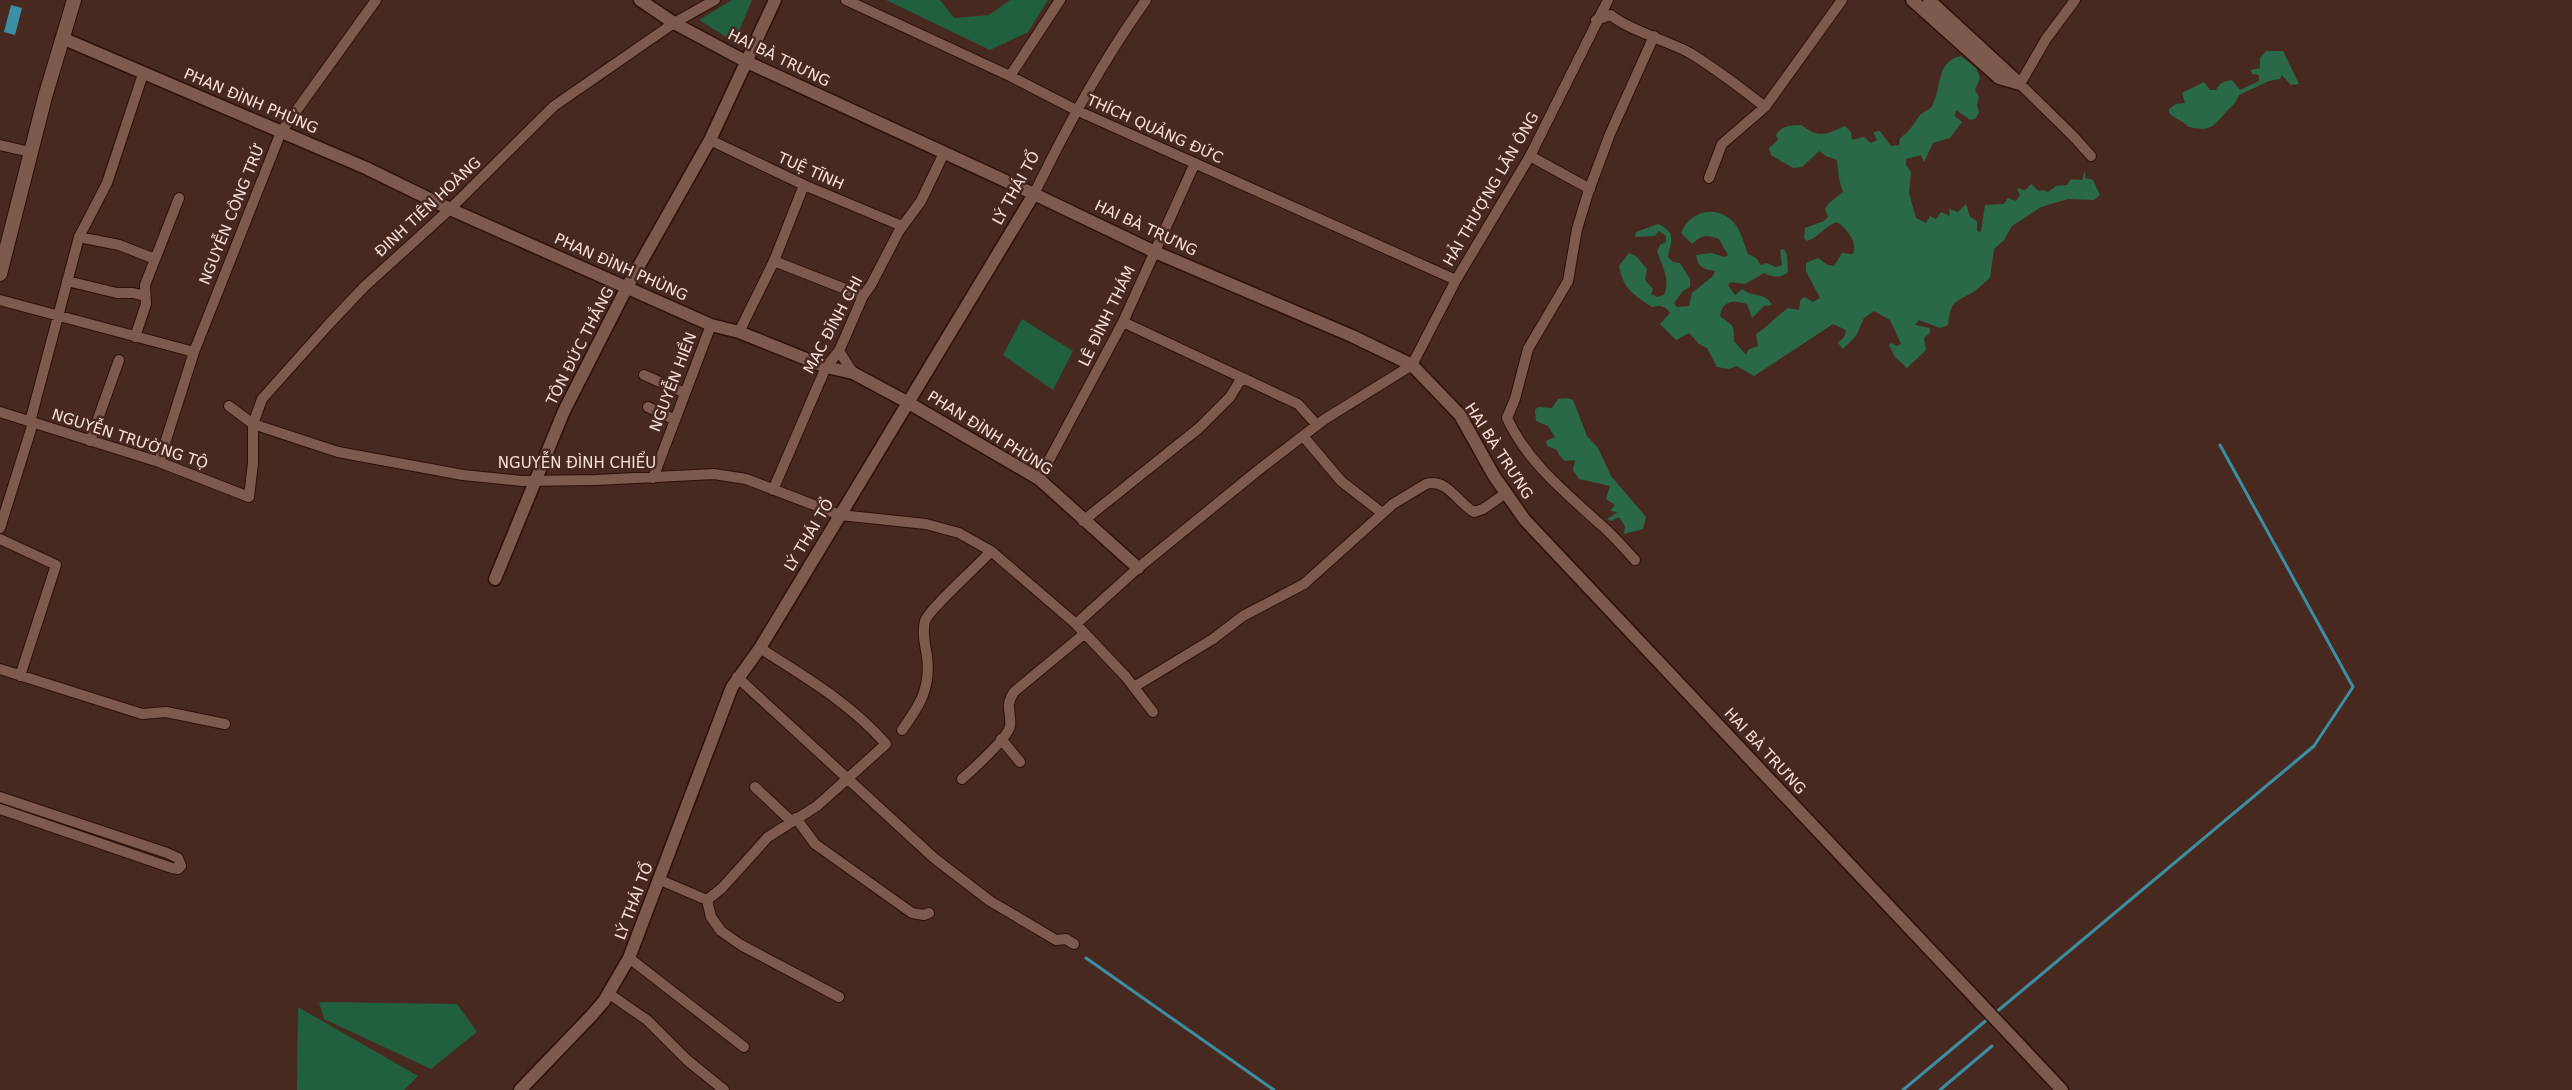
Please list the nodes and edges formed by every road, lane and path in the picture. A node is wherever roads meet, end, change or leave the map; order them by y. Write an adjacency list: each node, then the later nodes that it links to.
1 (74, 0): 17 (main road)
2 (376, 0): 24 (street, NGUYỄN CÔNG TRỨ)
3 (640, 0): 15 (street, HAI BÀ TRƯNG)
4 (715, 0): 15 (street, ĐINH TIÊN HOÀNG)
5 (775, 0): 18 (street, TÔN ĐỨC THẮNG)
6 (846, 0): 20 (street, THÍCH QUẢNG ĐỨC)
7 (1060, 0): 20 (street)
8 (1146, 0): 23 (street, LÝ THÁI TỔ)
9 (1608, 0): 14 (street, HẢI THƯỢNG LÃN ÔNG)
10 (1842, 0): 22 (street)
11 (1912, 0): 21 (street)
12 (1928, 0): 21 (street)
13 (2075, 0): 21 (street)
14 (1596, 20): 16 (street); 29 (street, HẢI THƯỢNG LÃN ÔNG)
15 (674, 23): 18 (street, HAI BÀ TRƯNG); 37 (street, ĐINH TIÊN HOÀNG)
16 (1654, 36): 22 (street); 34 (street)
17 (62, 38): 19 (street, PHAN ĐÌNH PHÙNG); 27 (main road)
18 (746, 62): 25 (street, TÔN ĐỨC THẮNG); 28 (street, HAI BÀ TRƯNG)
19 (143, 74): 24 (street, PHAN ĐÌNH PHÙNG); 39 (street)
20 (1010, 76): 23 (street, THÍCH QUẢNG ĐỨC)
21 (2020, 84): 30 (street)
22 (1765, 107): 32 (street)
23 (1076, 110): 31 (street, THÍCH QUẢNG ĐỨC); 35 (street, LÝ THÁI TỔ)
24 (281, 132): 37 (street, PHAN ĐÌNH PHÙNG); 56 (street, NGUYỄN CÔNG TRỨ)
25 (710, 140): 33 (street, TUỆ TĨNH); 46 (street, TÔN ĐỨC THẮNG)
26 (0, 145): 27 (street)
27 (30, 152): 43 (main road)
28 (944, 153): 35 (street, HAI BÀ TRƯNG); 38 (street, MẠC ĐĨNH CHI)
29 (1530, 156): 34 (street); 45 (street, HẢI THƯỢNG LÃN ÔNG)
30 (2091, 156)
31 (1194, 164): 40 (street, LÊ ĐÌNH THÁM); 45 (street, THÍCH QUẢNG ĐỨC)
32 (1709, 178)
33 (804, 185): 38 (street, TUỆ TĨNH); 42 (street)
34 (1590, 189): 87 (street)
35 (1034, 194): 40 (street, HAI BÀ TRƯNG); 64 (street, LÝ THÁI TỔ)
36 (179, 198): 41 (street)
37 (450, 209): 46 (street, PHAN ĐÌNH PHÙNG); 70 (street, ĐINH TIÊN HOÀNG)
38 (902, 226): 48 (street, MẠC ĐĨNH CHI)
39 (79, 237): 41 (street); 44 (street)
40 (1155, 252): 51 (street, LÊ ĐÌNH THÁM); 58 (street, HAI BÀ TRƯNG)
41 (155, 259): 47 (street)
42 (774, 261): 48 (street); 53 (street)
43 (0, 274)
44 (67, 280): 47 (street); 50 (street)
45 (1456, 280): 58 (street, HẢI THƯỢNG LÃN ÔNG)
46 (627, 287): 52 (street, PHAN ĐÌNH PHÙNG); 77 (street, TÔN ĐỨC THẮNG)
47 (145, 296): 54 (street)
48 (863, 296): 55 (street, MẠC ĐĨNH CHI)
49 (0, 300): 50 (street)
50 (58, 316): 54 (street); 69 (street)
51 (1123, 322): 62 (street); 76 (street, LÊ ĐÌNH THÁM)
52 (711, 325): 53 (street, PHAN ĐÌNH PHÙNG); 63 (street, NGUYỄN HIỀN)
53 (739, 332): 59 (street, PHAN ĐÌNH PHÙNG)
54 (135, 337): 56 (street)
55 (839, 351): 59 (street, MẠC ĐĨNH CHI); 60 (street)
56 (194, 352): 74 (street, NGUYỄN CÔNG TRỨ)
57 (119, 360): 73 (street)
58 (1412, 365): 71 (street); 79 (street, HAI BÀ TRƯNG)
59 (826, 366): 60 (street, PHAN ĐÌNH PHÙNG); 78 (street, MẠC ĐĨNH CHI)
60 (853, 373): 64 (street, PHAN ĐÌNH PHÙNG)
61 (644, 375): 63 (street)
62 (1240, 379): 71 (street); 83 (street)
63 (686, 393): 68 (street, NGUYỄN HIỀN)
64 (907, 402): 76 (street, PHAN ĐÌNH PHÙNG); 82 (street, LÝ THÁI TỔ)
65 (229, 406): 70 (street, NGUYỄN ĐÌNH CHIỂU)
66 (648, 407): 68 (street)
67 (0, 412): 69 (street, NGUYỄN TRƯỜNG TỘ)
68 (675, 420): 75 (street, NGUYỄN HIỀN)
69 (32, 422): 73 (street, NGUYỄN TRƯỜNG TỘ); 84 (street)
70 (253, 424): 77 (street, NGUYỄN ĐÌNH CHIỂU); 80 (street, ĐINH TIÊN HOÀNG)
71 (1317, 426): 72 (street)
72 (1303, 436): 81 (street); 88 (street)
73 (90, 442): 74 (street, NGUYỄN TRƯỜNG TỘ)
74 (159, 462): 80 (street, NGUYỄN TRƯỜNG TỘ)
75 (653, 478): 77 (street, NGUYỄN ĐÌNH CHIỂU); 78 (street, NGUYỄN ĐÌNH CHIỂU)
76 (1039, 479): 83 (street, PHAN ĐÌNH PHÙNG)
77 (537, 480): 89 (street, TÔN ĐỨC THẮNG)
78 (773, 490): 82 (street, NGUYỄN ĐÌNH CHIỂU)
79 (1506, 493): 81 (street); 120 (street, HAI BÀ TRƯNG)
80 (249, 497)
81 (1382, 513): 96 (street)
82 (840, 515): 86 (street); 92 (street, LÝ THÁI TỔ)
83 (1083, 521): 88 (street, PHAN ĐÌNH PHÙNG)
84 (0, 528)
85 (0, 539): 94 (street)
86 (991, 552): 90 (street); 99 (street)
87 (1635, 560)
88 (1138, 568): 90 (street)
89 (496, 579)
90 (1076, 624): 91 (street)
91 (1084, 634): 96 (street); 100 (street)
92 (760, 648): 95 (street, LÝ THÁI TỔ); 102 (street)
93 (0, 669): 94 (street)
94 (20, 676): 98 (street)
95 (737, 678): 102 (street); 110 (street, LÝ THÁI TỔ)
96 (1134, 687): 97 (street)
97 (1153, 712)
98 (225, 724)
99 (902, 730)
100 (1001, 739): 101 (street); 103 (street)
101 (1020, 762)
102 (846, 779): 107 (street); 113 (street)
103 (962, 779)
104 (755, 787): 107 (street)
105 (0, 797): 108 (street)
106 (0, 809): 109 (street)
107 (794, 820): 111 (street); 112 (street)
108 (85, 825): 109 (street); 109 (street)
109 (80, 836)
110 (660, 880): 111 (street); 114 (street, LÝ THÁI TỔ)
111 (707, 900): 116 (street)
112 (929, 913)
113 (1074, 944)
114 (629, 958): 115 (street, LÝ THÁI TỔ); 117 (street)
115 (608, 993): 118 (street, LÝ THÁI TỔ); 119 (street)
116 (839, 996)
117 (744, 1047)
118 (520, 1090)
119 (724, 1090)
120 (2062, 1090)

